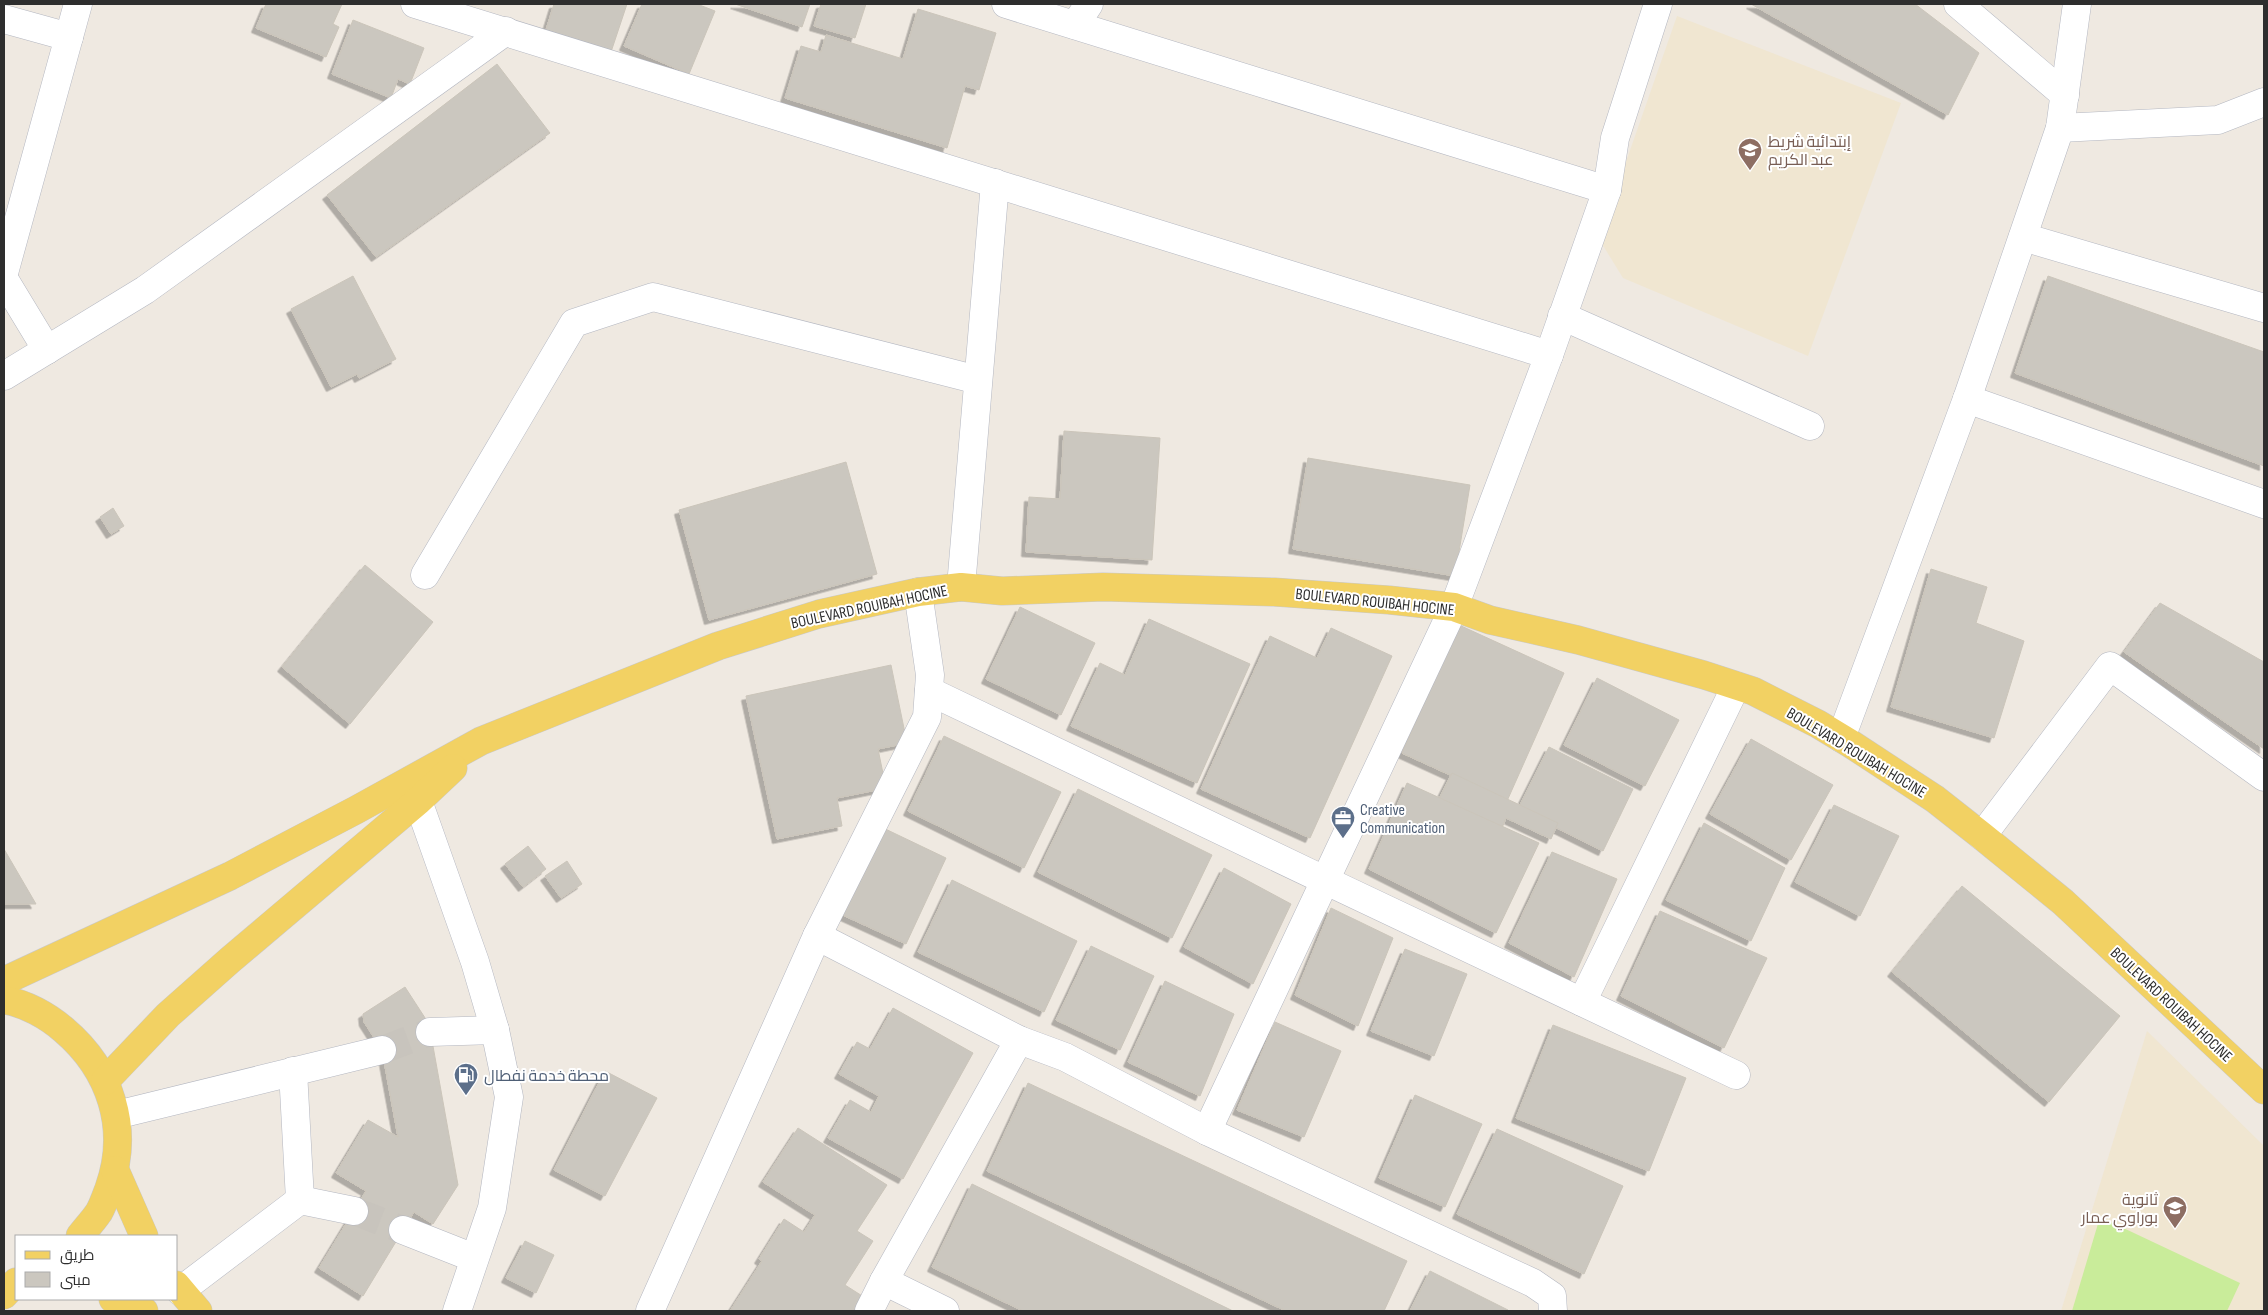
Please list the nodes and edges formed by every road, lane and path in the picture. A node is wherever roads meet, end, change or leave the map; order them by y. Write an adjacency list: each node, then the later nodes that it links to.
1 (78, 4): 10 (street)
2 (415, 4): 9 (street)
3 (1006, 4): 7 (street)
4 (1658, 4): 15 (street)
5 (1958, 4): 11 (street)
6 (2077, 4): 11 (street)
7 (1082, 14): 15 (street)
8 (4, 18): 10 (street)
9 (506, 31): 14 (street); 21 (street)
10 (69, 38): 17 (street)
11 (2065, 95): 13 (street)
12 (2264, 102): 13 (street)
13 (2060, 128): 16 (street)
14 (995, 183): 22 (street); 24 (street)
15 (1607, 190): 20 (street)
16 (2023, 237): 19 (street); 25 (street)
17 (4, 273)
18 (4, 279): 21 (street)
19 (2264, 308)
20 (1562, 316): 22 (street); 26 (street)
21 (47, 350): 23 (street)
22 (1549, 355): 31 (street)
23 (4, 376)
24 (978, 380): 28 (street); 29 (street)
25 (1967, 399): 27 (street); 34 (street)
26 (1810, 426)
27 (2264, 504)
28 (425, 575)
29 (961, 587): 30 (main road, BOULEVARD ROUIBAH HOCINE); 31 (main road, BOULEVARD ROUIBAH HOCINE)
30 (918, 592): 33 (street); 35 (main road, BOULEVARD ROUIBAH HOCINE)
31 (1454, 607): 32 (main road, BOULEVARD ROUIBAH HOCINE); 39 (street)
32 (1736, 686): 34 (main road, BOULEVARD ROUIBAH HOCINE); 43 (street)
33 (929, 691): 39 (street); 40 (street)
34 (1841, 738): 38 (main road, BOULEVARD ROUIBAH HOCINE)
35 (481, 741): 37 (main road); 41 (main road)
36 (2264, 777): 38 (street)
37 (418, 801): 44 (street); 50 (main road)
38 (1982, 836): 51 (main road, BOULEVARD ROUIBAH HOCINE)
39 (1325, 881): 43 (street); 53 (street)
40 (817, 936): 46 (street); 69 (street)
41 (4, 981)
42 (4, 1000): 50 (main road)
43 (1582, 1002): 49 (street)
44 (495, 1030): 45 (street); 60 (street)
45 (430, 1032)
46 (1019, 1040): 53 (street); 61 (street)
47 (382, 1050): 48 (street)
48 (294, 1071): 52 (street); 55 (street)
49 (1736, 1075)
50 (105, 1081): 52 (main road)
51 (2264, 1090)
52 (116, 1115): 54 (main road)
53 (1207, 1131): 72 (street)
54 (115, 1170): 58 (main road); 59 (main road)
55 (300, 1200): 56 (street); 63 (street)
56 (354, 1211)
57 (403, 1230): 60 (street)
58 (81, 1235)
59 (144, 1235)
60 (474, 1258): 68 (street)
61 (884, 1281): 70 (street); 71 (street)
62 (15, 1283): 64 (main road)
63 (178, 1288): 67 (main road)
64 (4, 1295)
65 (116, 1300): 66 (main road)
66 (144, 1311)
67 (198, 1311)
68 (457, 1311)
69 (650, 1311)
70 (869, 1311)
71 (945, 1311)
72 (1553, 1311)

